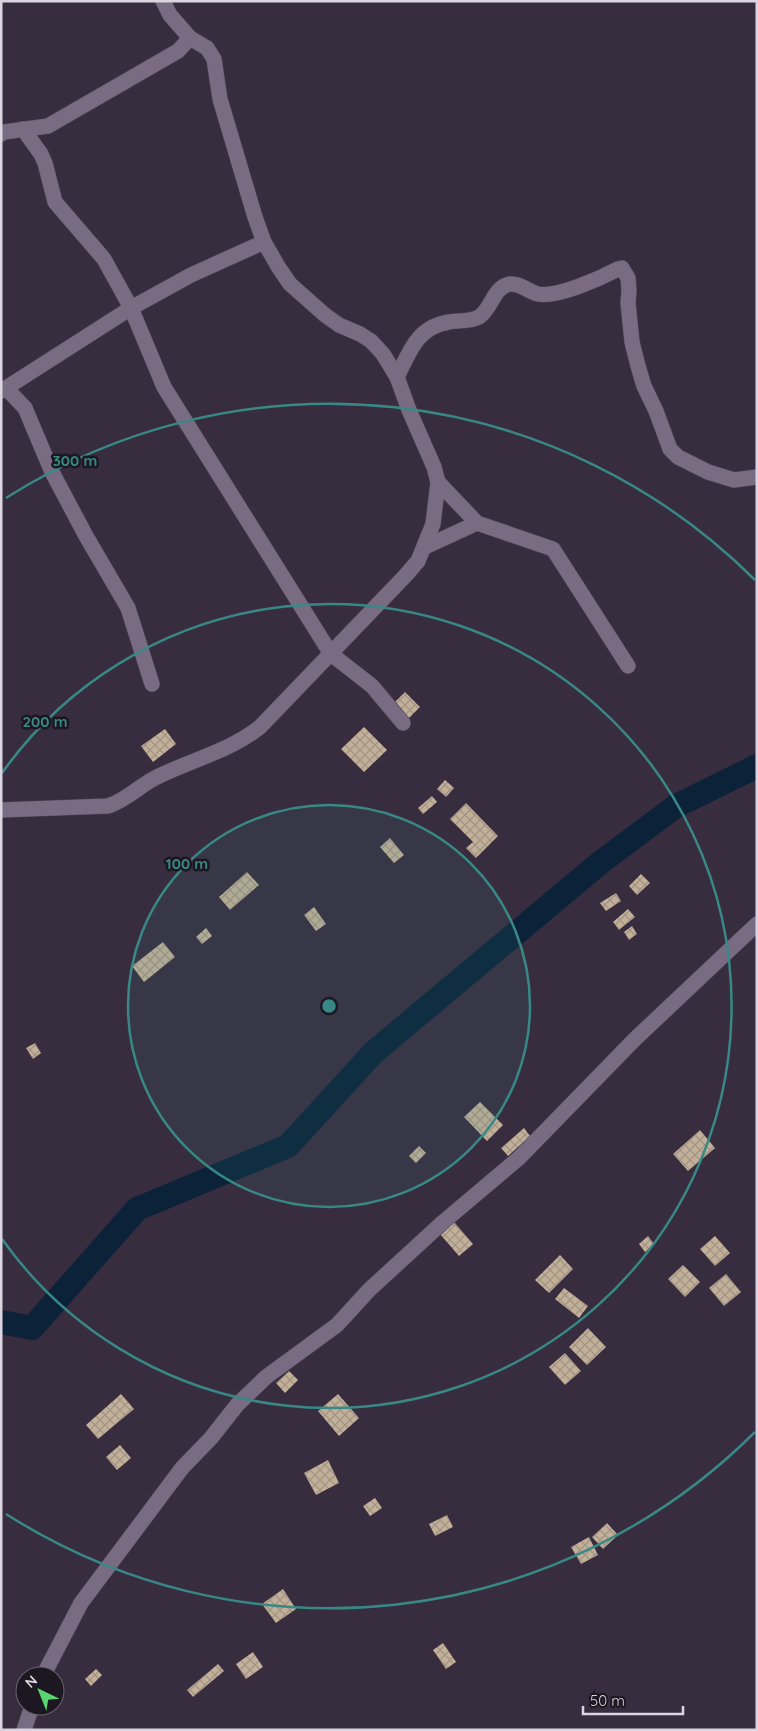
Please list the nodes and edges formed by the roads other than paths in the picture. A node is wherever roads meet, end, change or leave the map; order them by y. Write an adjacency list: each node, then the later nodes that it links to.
1 (163, 1): 2 (street)
2 (190, 38): 3 (street); 5 (street)
3 (23, 129): 4 (street); 6 (street)
4 (1, 134)
5 (264, 242): 6 (street); 7 (street)
6 (131, 308): 8 (street); 13 (street)
7 (397, 378): 9 (street); 10 (street)
8 (4, 390): 15 (street)
9 (757, 477)
10 (438, 482): 11 (street); 12 (street)
11 (478, 523): 12 (street); 14 (street)
12 (425, 547): 13 (street)
13 (331, 654): 16 (street); 17 (street)
14 (628, 666)
15 (152, 684)
16 (403, 723)
17 (1, 810)
18 (757, 924): 19 (street)
19 (48, 1666)
20 (29, 1716): 21 (street)
21 (24, 1730)

